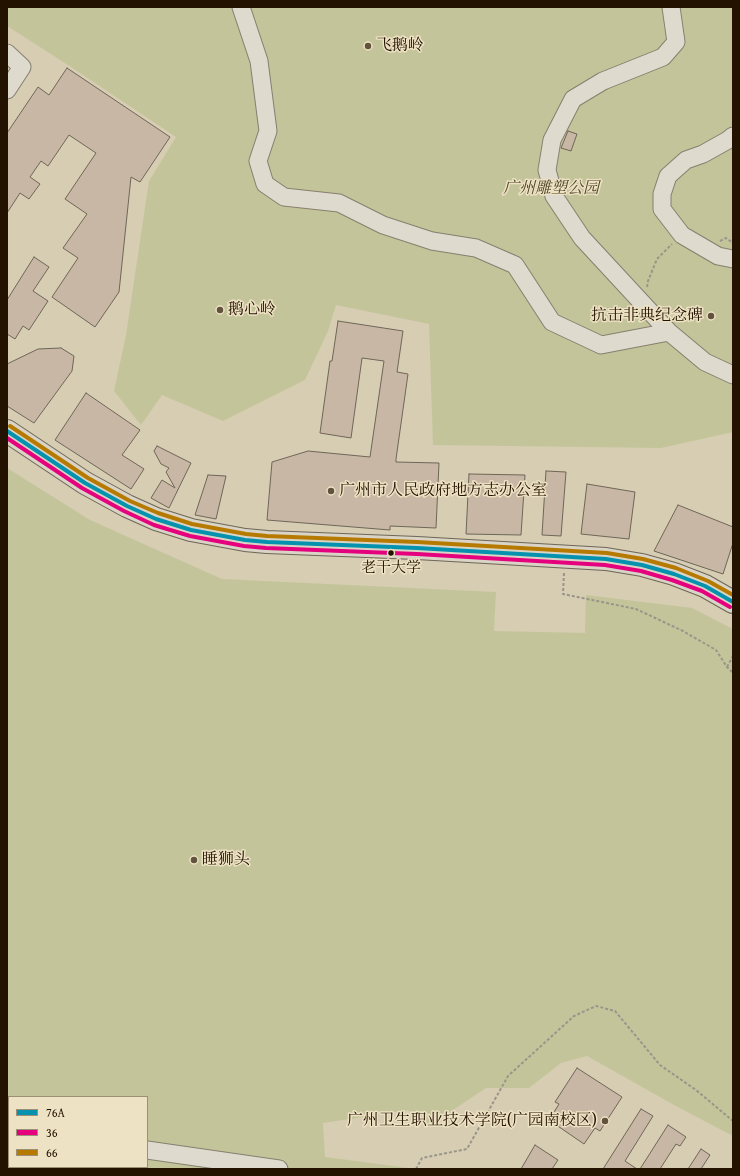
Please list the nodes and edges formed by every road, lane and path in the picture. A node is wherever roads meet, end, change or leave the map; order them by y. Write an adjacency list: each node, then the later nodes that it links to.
1 (241, 7): 9 (street)
2 (671, 7): 8 (street)
3 (7, 53): 4 (street)
4 (7, 90)
5 (733, 136): 6 (street)
6 (682, 235): 7 (street); 8 (path)
7 (733, 259)
8 (643, 303): 9 (street)
9 (669, 332): 10 (street)
10 (733, 375)
11 (7, 431): 14 (highway)
12 (7, 445): 13 (highway)
13 (564, 568): 15 (highway); 17 (path)
14 (733, 602)
15 (733, 615)
16 (733, 656): 17 (path)
17 (727, 667): 18 (path)
18 (733, 673)
19 (733, 1121): 22 (path)
20 (148, 1150): 21 (street)
21 (278, 1169)
22 (416, 1169)

